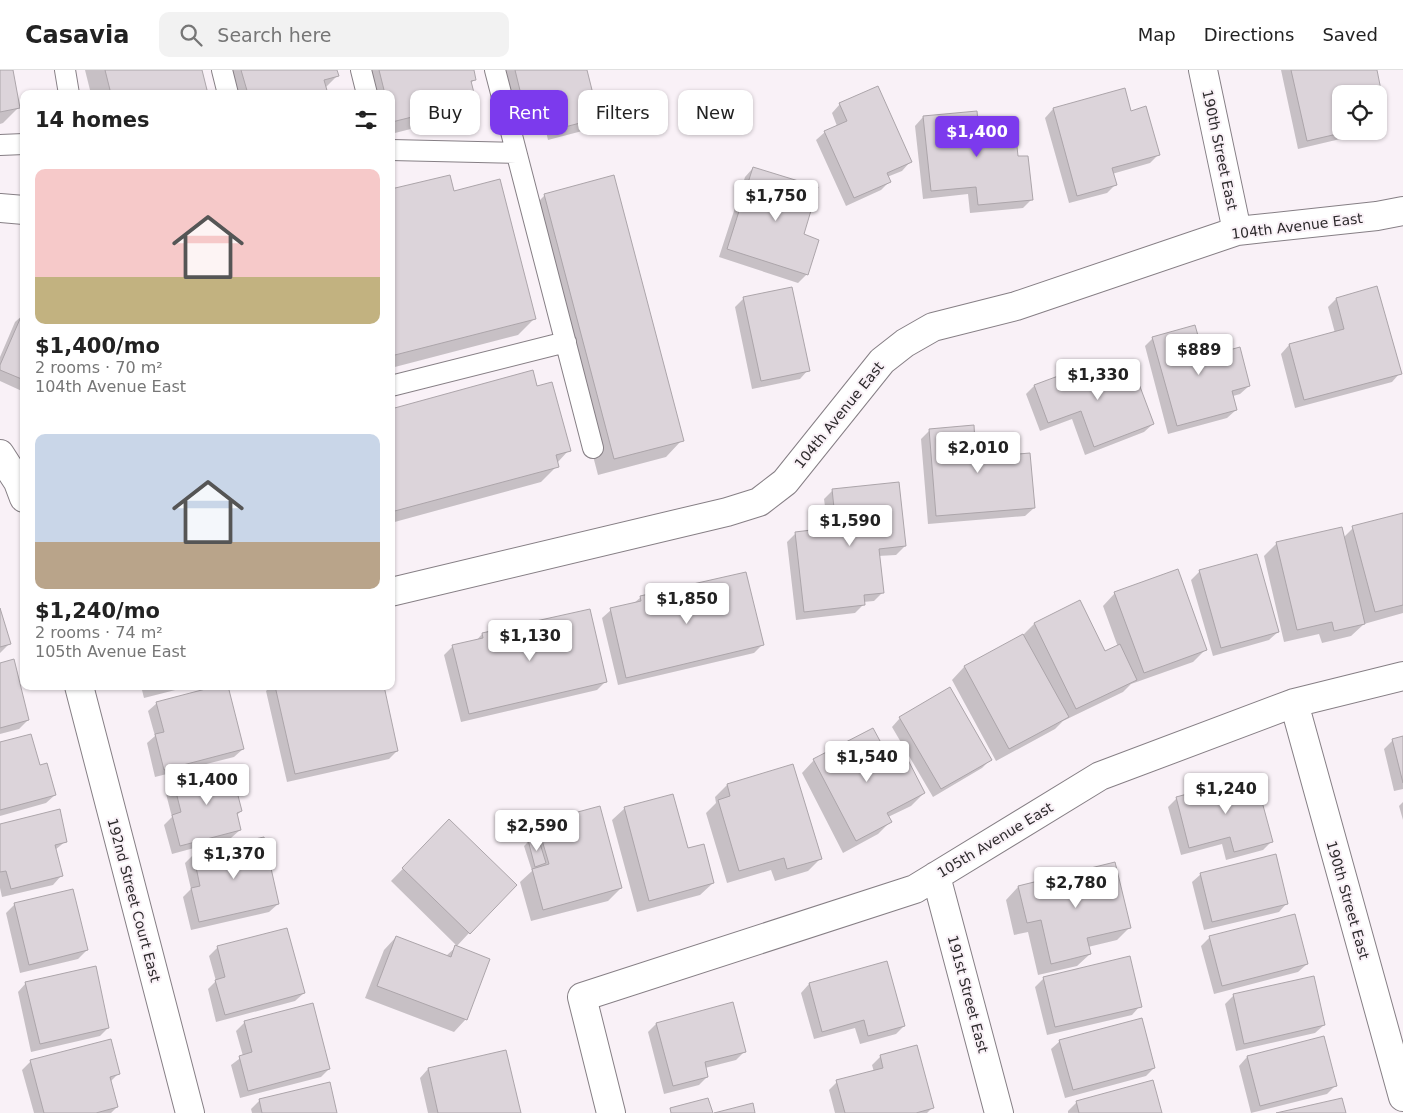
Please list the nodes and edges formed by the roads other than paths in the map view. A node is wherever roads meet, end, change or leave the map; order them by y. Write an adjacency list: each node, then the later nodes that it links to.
1 (65, 70): 6 (lane)
2 (222, 70): 7 (lane)
3 (361, 70): 8 (lane)
4 (494, 70): 12 (lane)
5 (1203, 70): 16 (street, 190th Street East)
6 (68, 90)
7 (227, 90)
8 (366, 90)
9 (20, 144): 10 (lane)
10 (0, 145)
11 (395, 150): 12 (lane)
12 (516, 153): 17 (lane)
13 (0, 208): 14 (street)
14 (20, 210)
15 (1403, 211): 16 (street, 104th Avenue East)
16 (1237, 231): 22 (street, 104th Avenue East)
17 (566, 342): 18 (lane); 19 (lane)
18 (395, 385)
19 (593, 448)
20 (0, 454): 21 (street)
21 (20, 487)
22 (395, 591)
23 (1403, 676): 25 (street, 105th Avenue East)
24 (80, 690): 28 (street, 192nd Street Court East)
25 (1294, 703): 26 (street, 105th Avenue East); 27 (street, 190th Street East)
26 (936, 876): 29 (street, 105th Avenue East); 30 (street, 191st Street East)
27 (1403, 1097)
28 (190, 1113)
29 (611, 1113)
30 (999, 1113)

